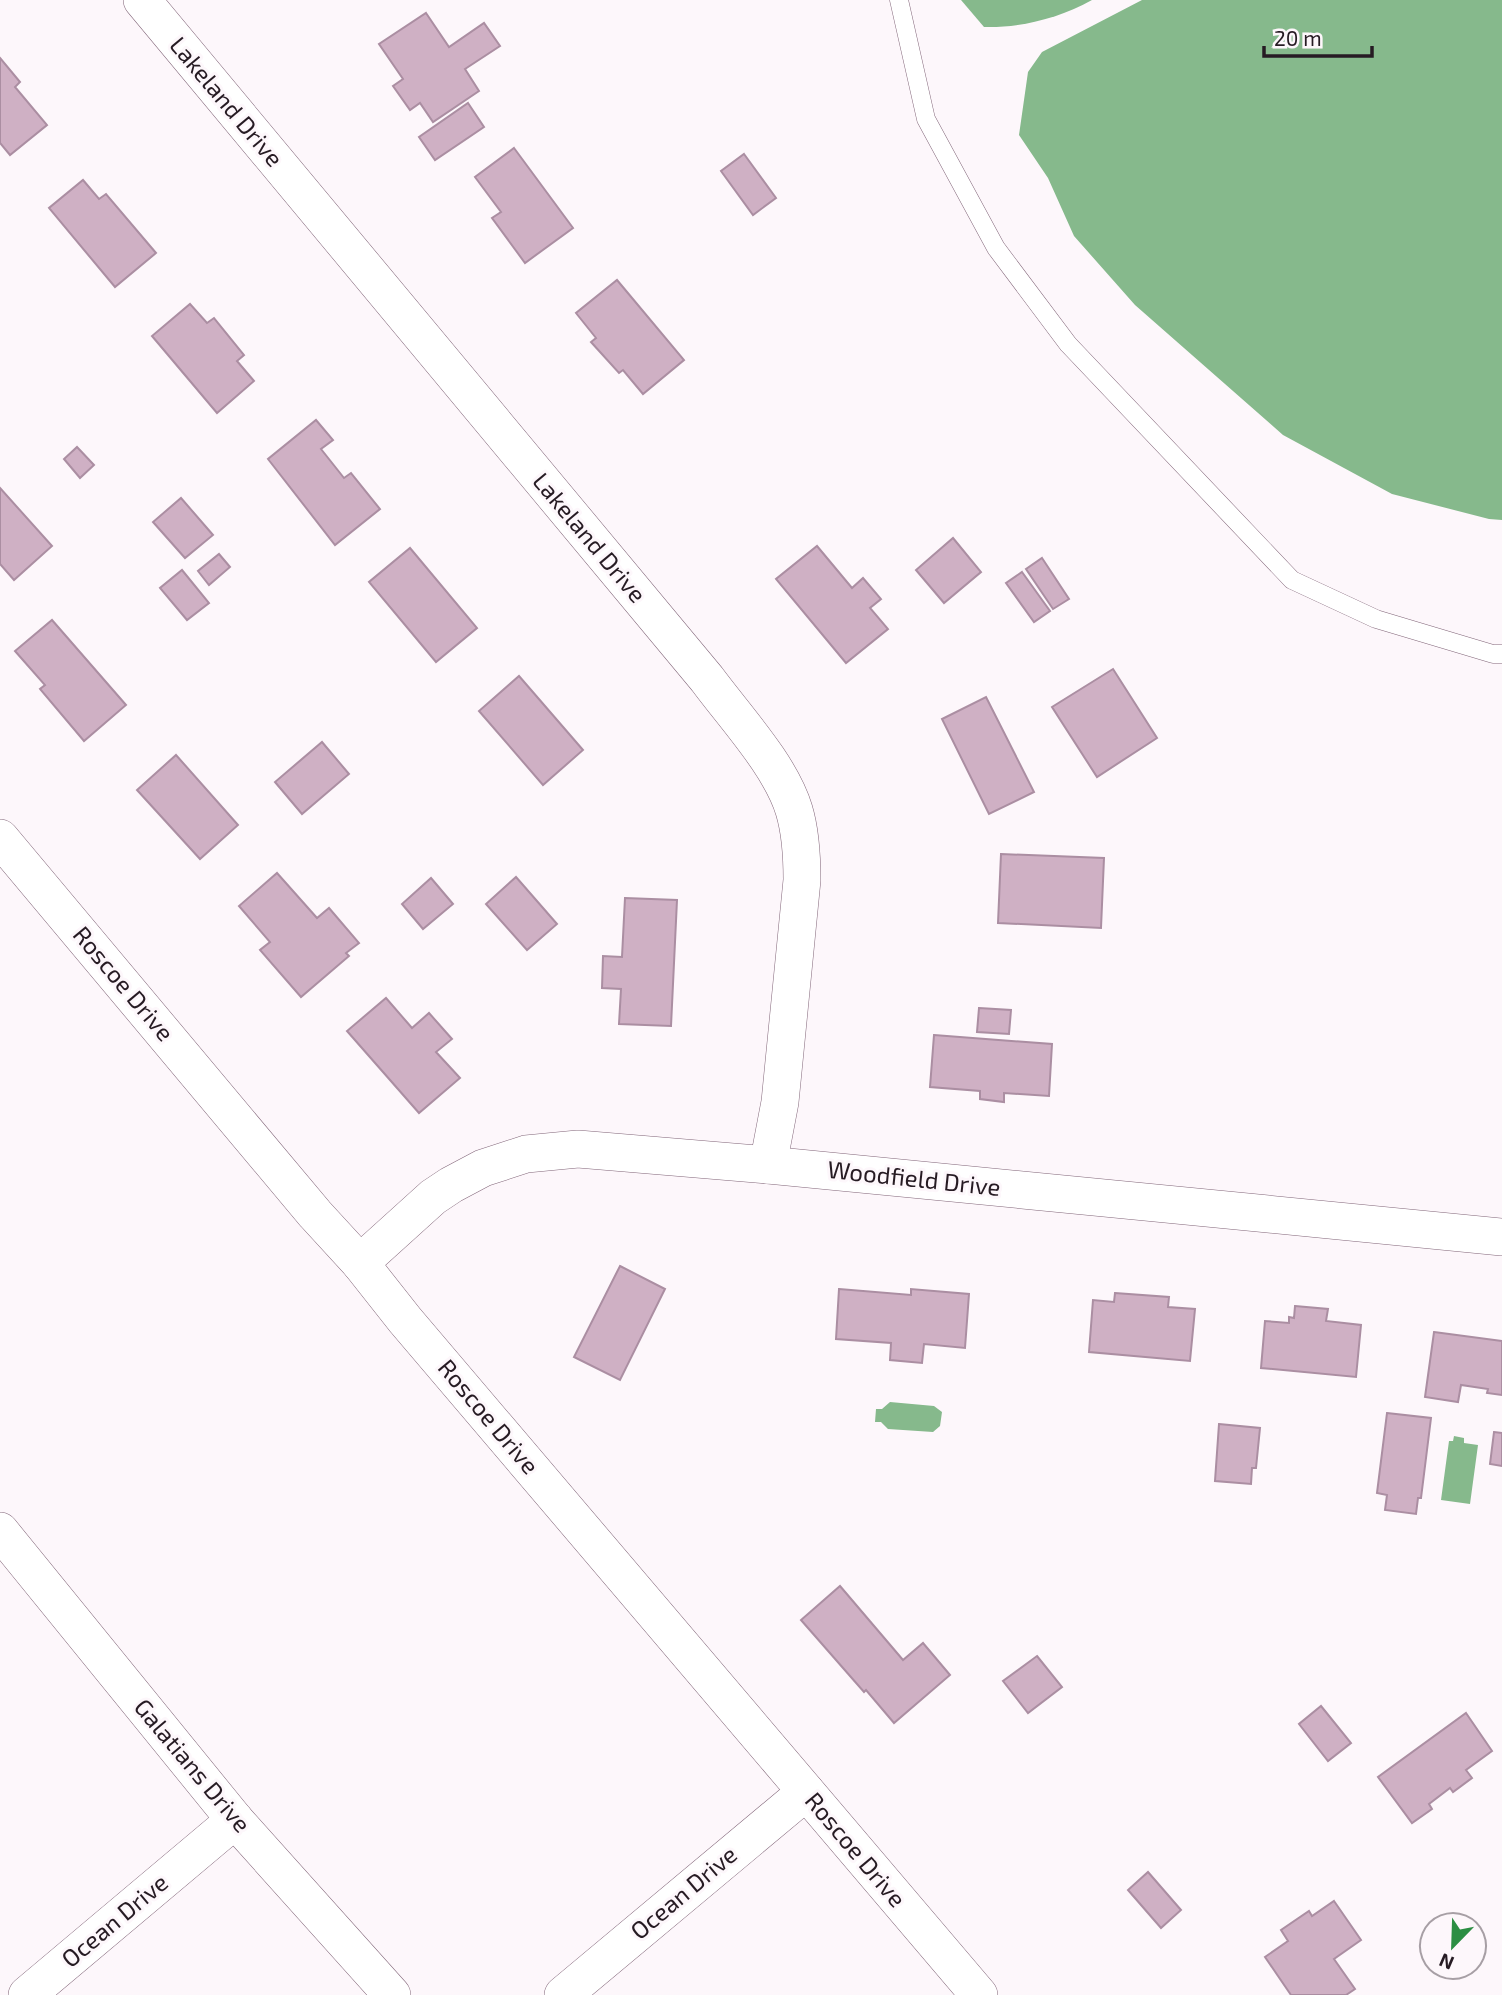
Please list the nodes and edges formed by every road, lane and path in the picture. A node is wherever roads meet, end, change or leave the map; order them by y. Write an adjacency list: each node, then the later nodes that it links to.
1 (142, 0): 5 (street, Lakeland Drive)
2 (898, 0): 3 (lane)
3 (1502, 654)
4 (0, 838): 7 (street, Roscoe Drive)
5 (768, 1164): 6 (street, Woodfield Drive); 7 (street, Woodfield Drive)
6 (1502, 1237)
7 (360, 1263): 9 (street, Roscoe Drive)
8 (0, 1531): 10 (street, Galatians Drive)
9 (806, 1792): 13 (street, Ocean Drive); 14 (street, Roscoe Drive)
10 (235, 1820): 11 (street, Ocean Drive); 12 (street, Galatians Drive)
11 (27, 1995)
12 (392, 1995)
13 (563, 1995)
14 (979, 1995)

